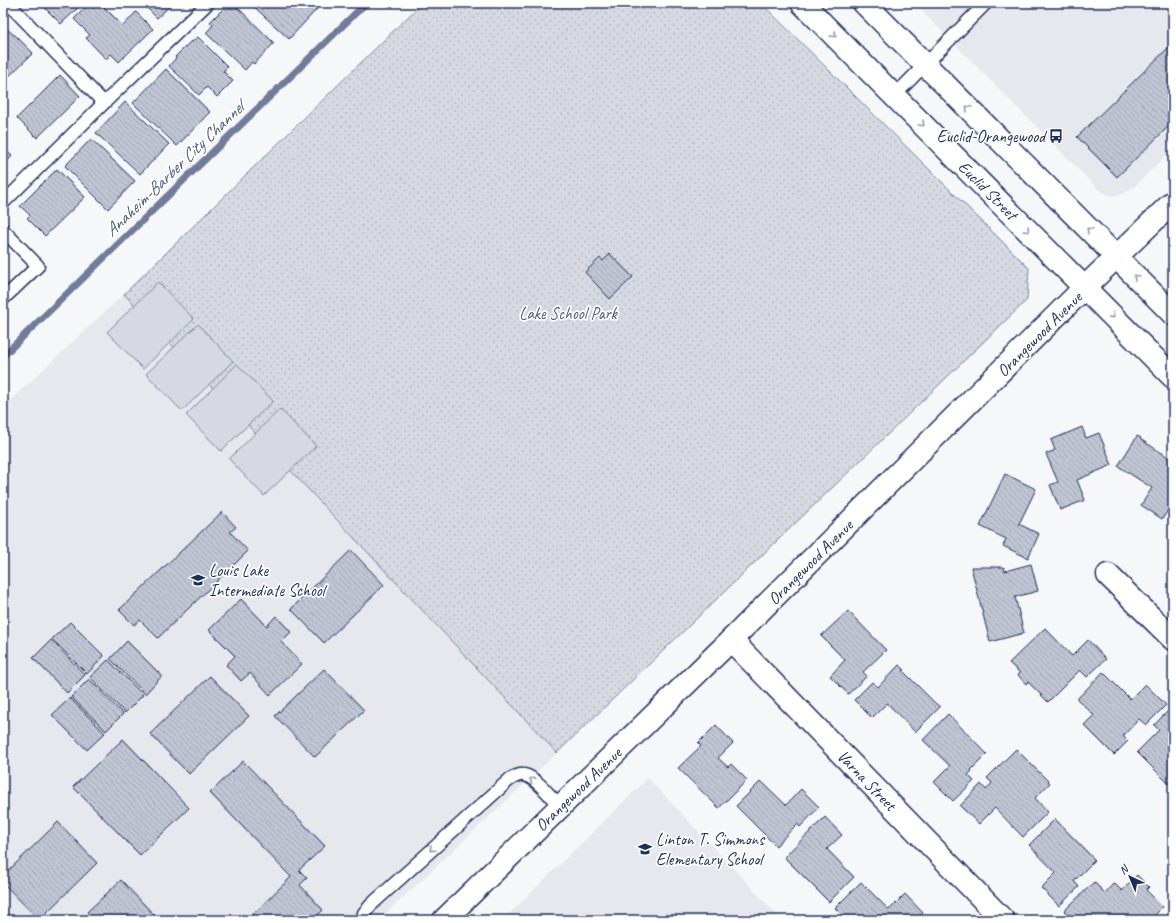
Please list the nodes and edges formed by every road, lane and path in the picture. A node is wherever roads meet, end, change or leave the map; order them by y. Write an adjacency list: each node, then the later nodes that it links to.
1 (8, 3): 8 (lane)
2 (208, 3): 8 (lane)
3 (802, 3): 7 (main road, Euclid Street, one-way to 7)
4 (864, 3): 6 (main road)
5 (986, 3): 6 (lane)
6 (925, 64): 7 (lane); 12 (main road, one-way to 6)
7 (894, 96): 13 (main road, Euclid Street, one-way to 13)
8 (104, 103): 10 (lane)
9 (1173, 202): 12 (main road, Orangewood Avenue)
10 (3, 203)
11 (3, 230): 14 (lane)
12 (1117, 258): 13 (main road, Orangewood Avenue); 15 (main road, one-way to 12)
13 (1084, 288): 16 (main road, Euclid Street, one-way to 16); 19 (main road, Orangewood Avenue)
14 (3, 299)
15 (1173, 314)
16 (1173, 377)
17 (1108, 575): 18 (main road)
18 (1173, 639)
19 (732, 640): 20 (main road, Orangewood Avenue); 23 (main road, Varna Street)
20 (560, 807): 21 (lane, one-way to 21); 22 (main road, Orangewood Avenue)
21 (363, 920)
22 (444, 920)
23 (1003, 920)

